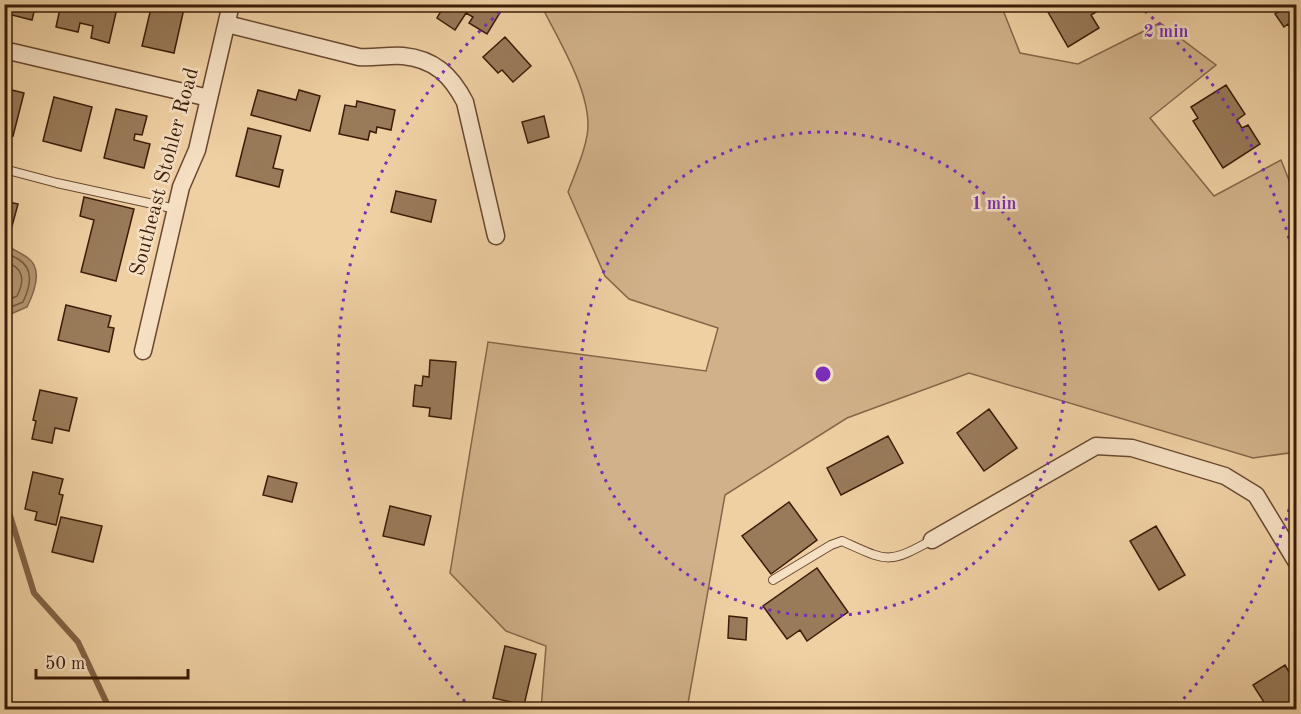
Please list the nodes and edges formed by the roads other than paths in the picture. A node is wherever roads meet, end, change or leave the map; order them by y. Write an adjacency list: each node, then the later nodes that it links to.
1 (231, 4): 2 (street, Southeast Stohler Road)
2 (226, 24): 4 (street, Southeast Stohler Road); 7 (street)
3 (4, 50): 4 (street)
4 (209, 98): 6 (street, Southeast Stohler Road)
5 (4, 169): 6 (lane)
6 (176, 208): 8 (street, Southeast Stohler Road)
7 (496, 236)
8 (142, 351)
9 (932, 540): 10 (street); 11 (lane)
10 (1296, 561)
11 (773, 580)

